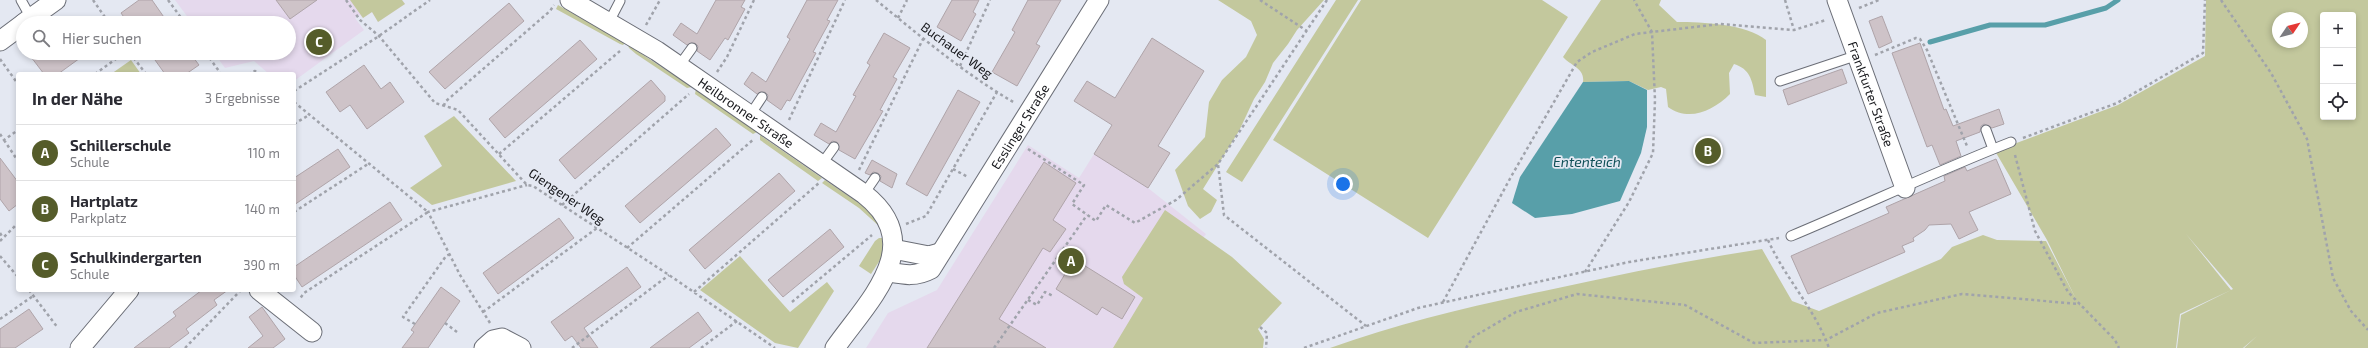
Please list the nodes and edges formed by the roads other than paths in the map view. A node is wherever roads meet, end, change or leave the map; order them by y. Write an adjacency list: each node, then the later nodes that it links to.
1 (21, 0): 7 (lane)
2 (56, 0): 8 (street)
3 (1098, 0): 28 (street, Esslinger Straße)
4 (1837, 0): 13 (street, Frankfurter Straße)
5 (620, 1): 9 (lane)
6 (562, 2): 9 (street, Heilbronner Straße)
7 (25, 16)
8 (34, 16)
9 (609, 22): 14 (street, Heilbronner Straße)
10 (16, 29): 11 (street)
11 (0, 40)
12 (692, 48): 14 (lane)
13 (1859, 58): 15 (lane); 24 (street, Frankfurter Straße)
14 (679, 66): 17 (street, Heilbronner Straße)
15 (1780, 81)
16 (762, 97): 17 (lane)
17 (750, 115): 22 (street, Heilbronner Straße)
18 (1986, 130): 21 (lane)
19 (2011, 142): 21 (lane)
20 (834, 147): 22 (lane)
21 (1993, 149): 24 (lane)
22 (825, 168): 25 (street, Heilbronner Straße)
23 (875, 178): 25 (lane)
24 (1905, 188): 26 (lane)
25 (864, 194): 27 (street, Heilbronner Straße)
26 (1791, 236)
27 (893, 249): 28 (street); 29 (street)
28 (940, 253): 29 (street, Esslinger Straße)
29 (889, 272): 36 (street)
30 (127, 292): 34 (street)
31 (262, 292): 32 (street)
32 (312, 332)
33 (488, 344): 35 (street)
34 (83, 347)
35 (521, 348)
36 (835, 348)

